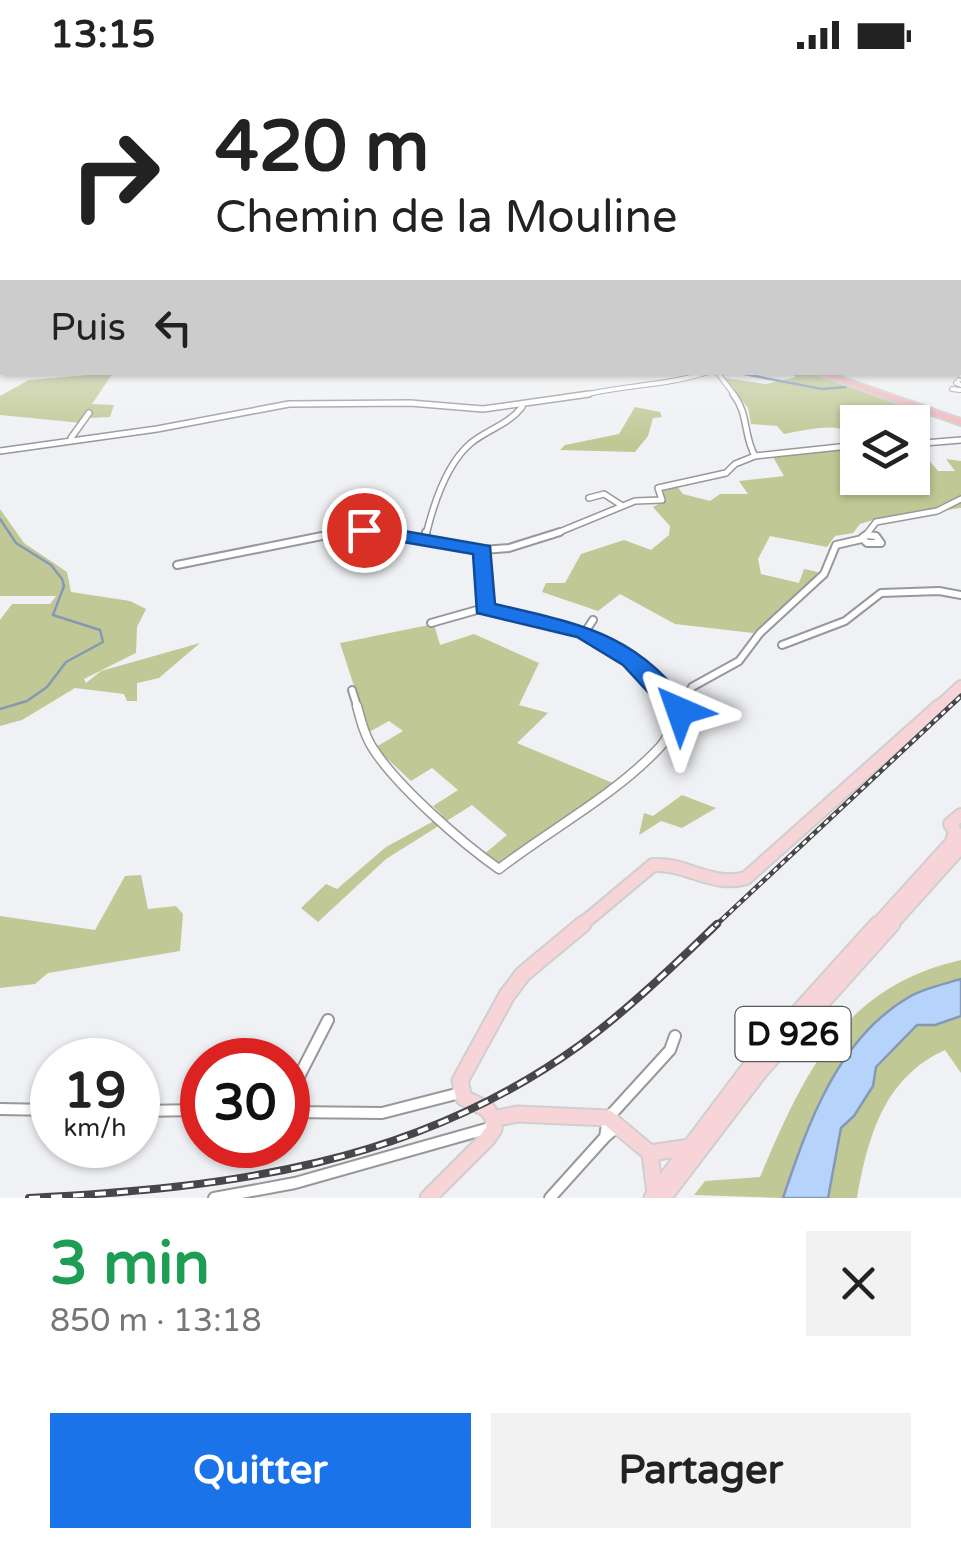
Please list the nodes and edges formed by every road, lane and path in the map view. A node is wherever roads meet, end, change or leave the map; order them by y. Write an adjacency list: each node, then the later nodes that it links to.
1 (700, 375): 4 (street)
2 (719, 375): 12 (street)
3 (828, 375): 6 (highway)
4 (521, 406): 7 (street); 16 (street)
5 (89, 413): 7 (street)
6 (961, 421)
7 (70, 440): 11 (street)
8 (961, 440): 9 (street)
9 (930, 443)
10 (840, 447): 12 (street)
11 (0, 451)
12 (755, 456): 15 (street)
13 (589, 498): 15 (street)
14 (961, 499): 27 (street)
15 (622, 506): 17 (street)
16 (425, 539): 17 (street); 18 (street)
17 (483, 550): 20 (street)
18 (178, 566)
19 (961, 595): 24 (street)
20 (484, 608): 22 (street); 23 (street)
21 (593, 620): 23 (street)
22 (431, 622)
23 (585, 632): 27 (street)
24 (782, 645)
25 (961, 686): 33 (main road)
26 (352, 690): 27 (street)
27 (680, 711)
28 (961, 815): 29 (main road, D 926)
29 (958, 840): 39 (main road, D 926); 41 (main road, D 926)
30 (328, 1020): 32 (street)
31 (675, 1036): 38 (street)
32 (310, 1055)
33 (461, 1093): 36 (street); 37 (main road)
34 (0, 1110): 35 (street)
35 (30, 1110)
36 (310, 1112)
37 (494, 1123): 38 (main road); 42 (street); 43 (main road)
38 (610, 1127): 40 (main road); 44 (street)
39 (690, 1147): 40 (main road); 41 (main road, D 926)
40 (650, 1153): 41 (main road)
41 (657, 1197)
42 (214, 1198)
43 (428, 1198)
44 (550, 1198)

